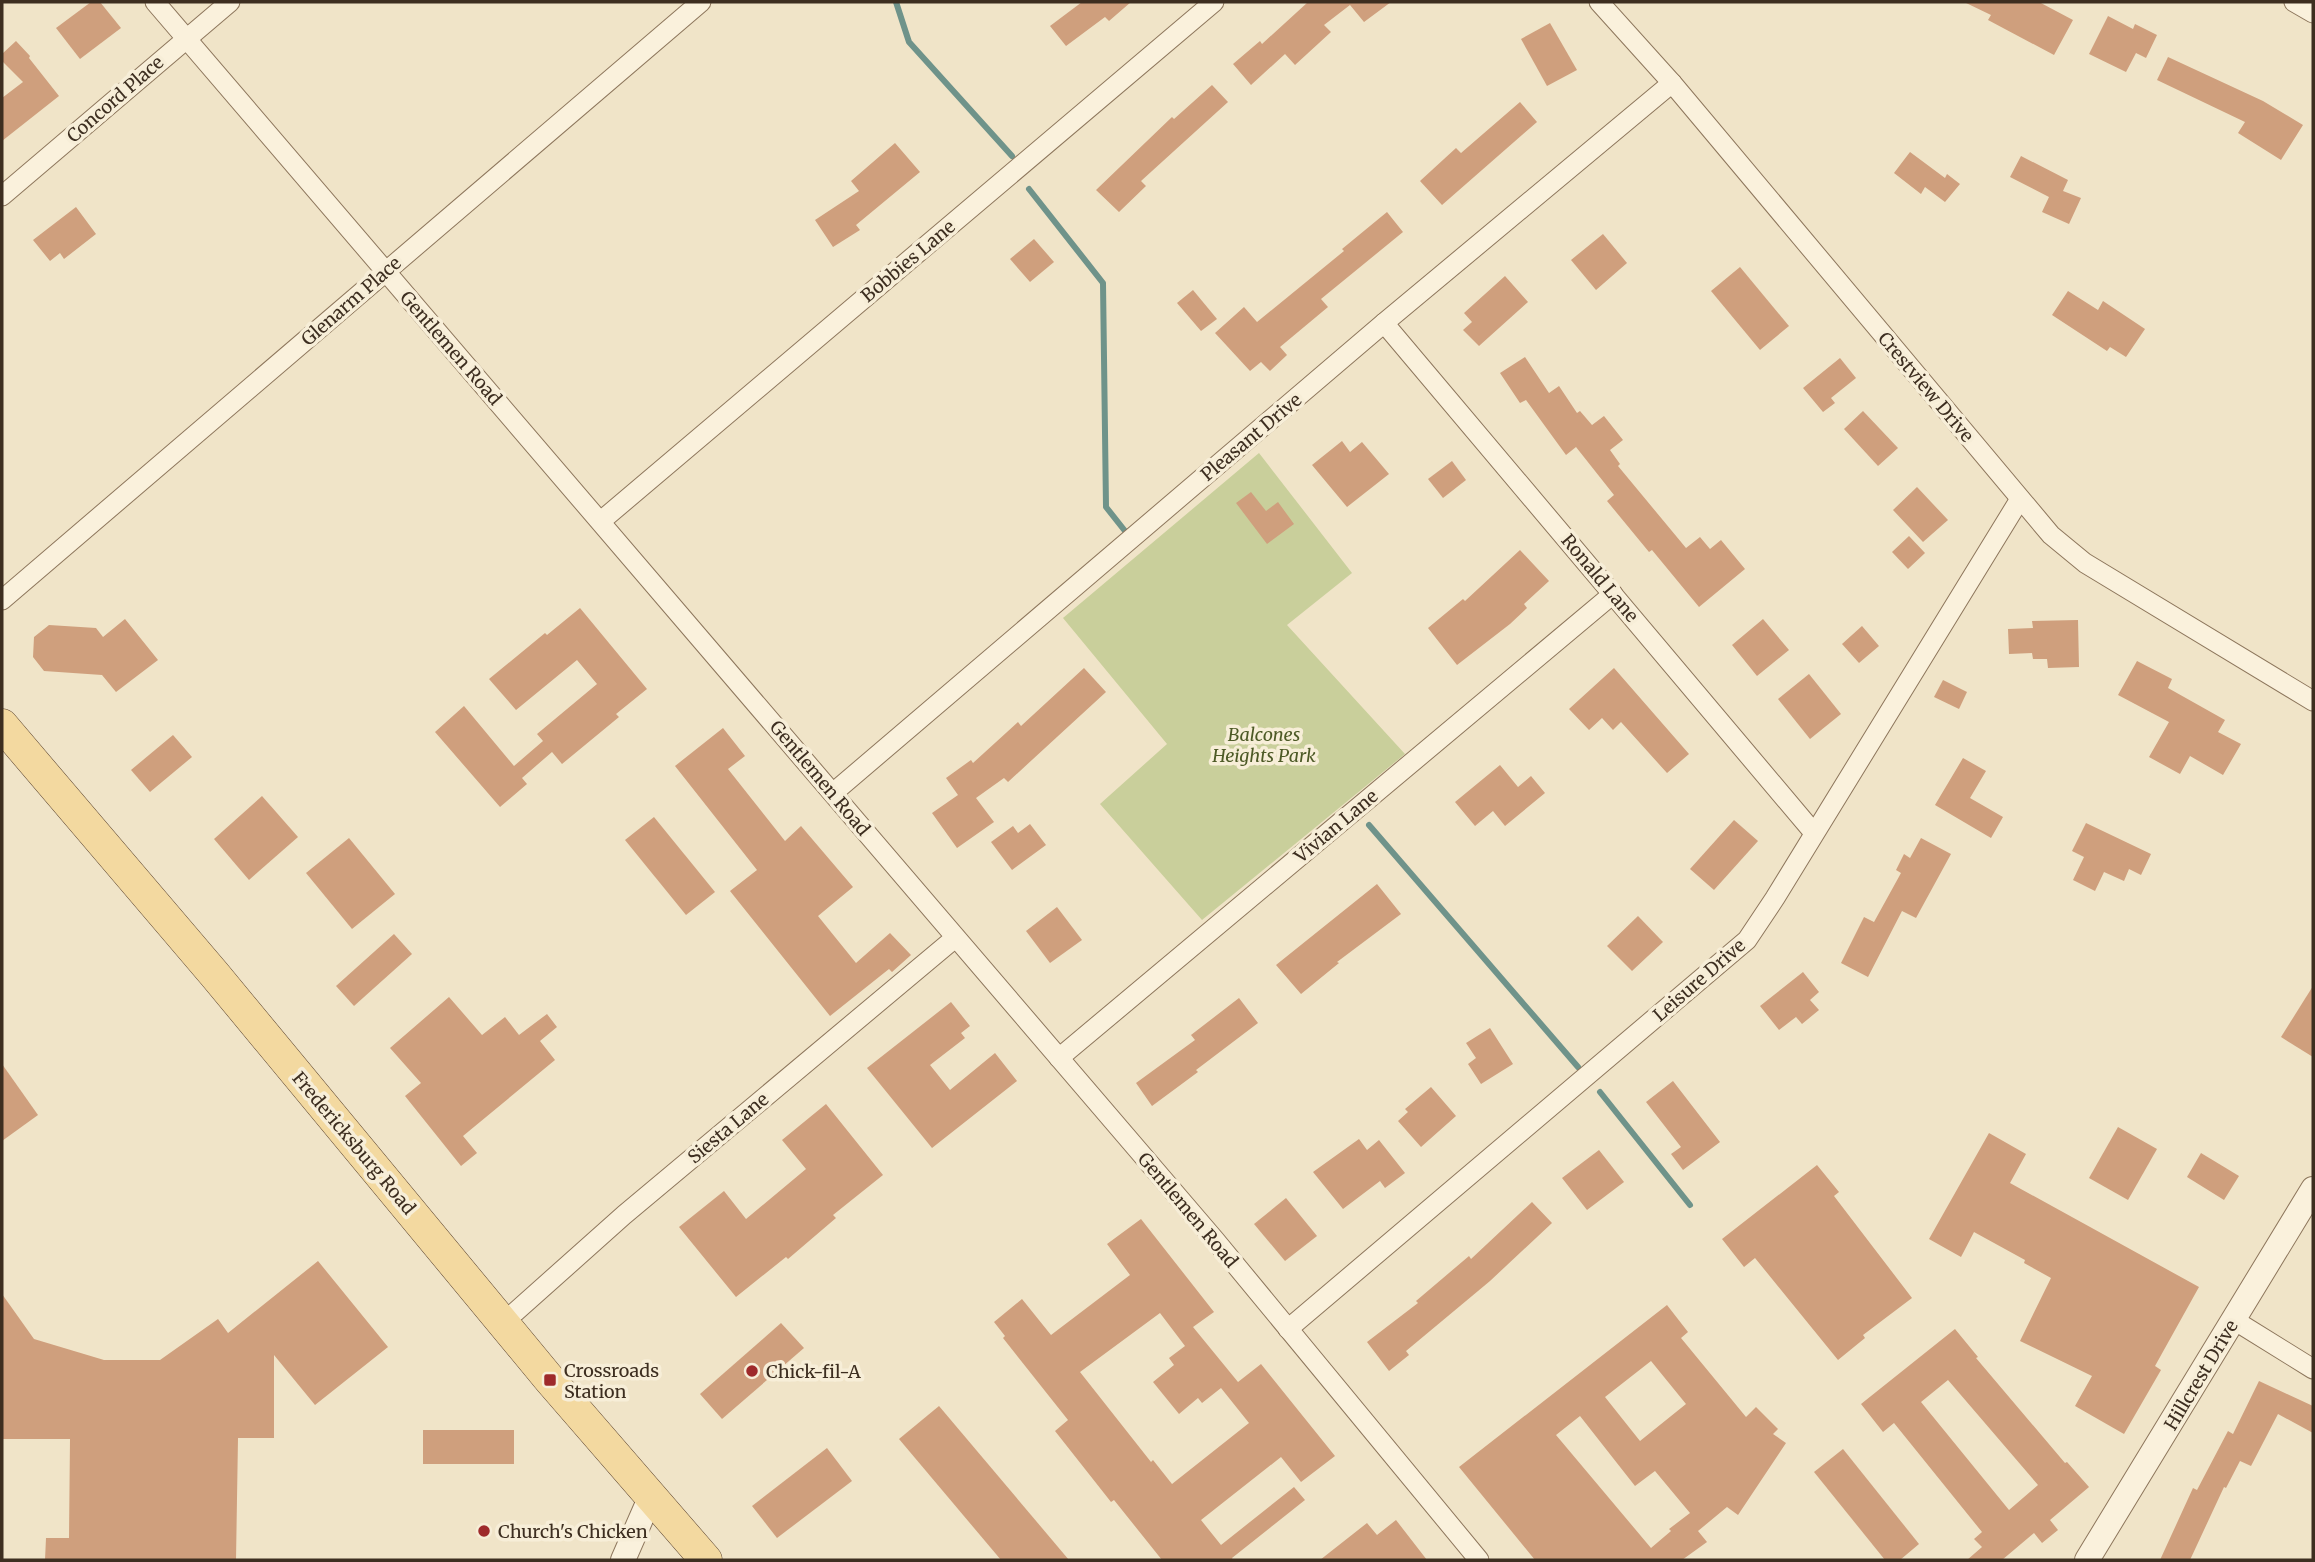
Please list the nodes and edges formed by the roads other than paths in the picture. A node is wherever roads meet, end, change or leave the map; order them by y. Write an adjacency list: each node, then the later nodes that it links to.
1 (155, 2): 8 (street, Gentlemen Road)
2 (230, 2): 8 (street, Concord Place)
3 (701, 2): 11 (street, Glenarm Place)
4 (1214, 2): 14 (street, Bobbies Lane)
5 (1599, 2): 9 (street, Crestview Drive)
6 (2294, 2): 7 (street)
7 (2313, 13)
8 (186, 38): 10 (street, Concord Place); 11 (street, Gentlemen Road)
9 (1672, 83): 12 (street, Pleasant Drive); 13 (street, Crestview Drive)
10 (2, 196)
11 (385, 271): 14 (street, Gentlemen Road); 16 (street, Glenarm Place)
12 (1384, 323): 15 (street, Ronald Lane); 19 (street, Pleasant Drive)
13 (2020, 499): 17 (street, Crestview Drive); 20 (street, Leisure Drive)
14 (601, 521): 19 (street, Gentlemen Road)
15 (1613, 594): 20 (street, Ronald Lane); 22 (street, Vivian Lane)
16 (2, 600)
17 (2313, 701)
18 (2, 725): 25 (main road, Fredericksburg Road)
19 (833, 793): 21 (street, Gentlemen Road)
20 (1814, 833): 26 (street, Leisure Drive)
21 (955, 937): 22 (street, Gentlemen Road); 25 (street, Siesta Lane)
22 (1059, 1058): 26 (street, Gentlemen Road)
23 (2313, 1189): 24 (street, Hillcrest Drive)
24 (2234, 1320): 27 (street); 32 (street, Hillcrest Drive)
25 (503, 1323): 28 (main road, Fredericksburg Road)
26 (1288, 1329): 31 (street, Gentlemen Road)
27 (2313, 1369)
28 (651, 1496): 29 (street); 30 (main road, Fredericksburg Road)
29 (622, 1560)
30 (706, 1560)
31 (1479, 1560)
32 (2087, 1560)

